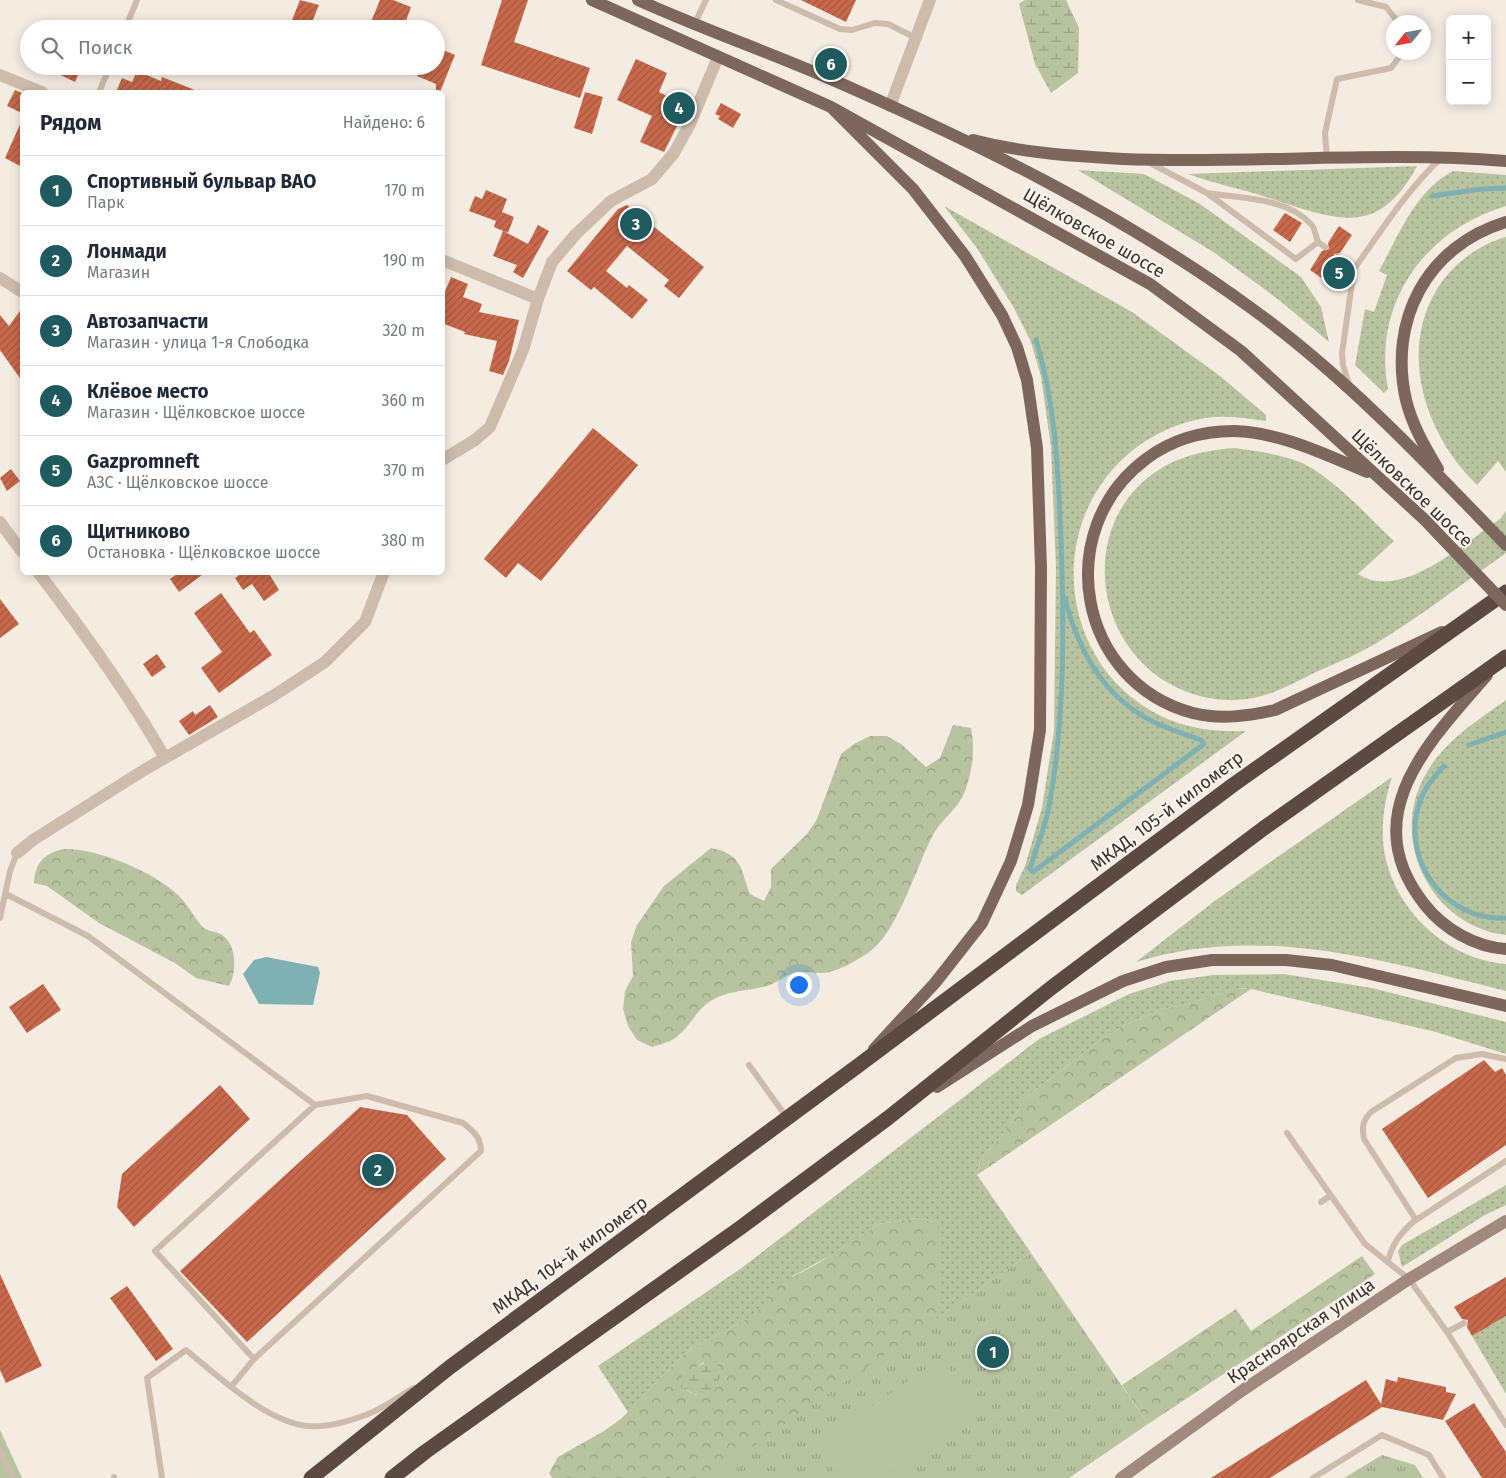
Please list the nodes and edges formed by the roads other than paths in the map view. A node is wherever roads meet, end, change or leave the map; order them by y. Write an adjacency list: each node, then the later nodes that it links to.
1 (137, 0): 9 (lane)
2 (592, 0): 12 (main road, Щёлковское шоссе)
3 (638, 0): 10 (main road, Щёлковское шоссе)
4 (706, 0): 10 (lane)
5 (776, 0): 11 (lane)
6 (930, 0): 11 (street)
7 (1358, 0): 8 (lane)
8 (1392, 15)
9 (129, 20)
10 (694, 25): 18 (main road, Щёлковское шоссе)
11 (916, 38): 18 (street)
12 (718, 57): 19 (main road, Щёлковское шоссе); 34 (street)
13 (1396, 60): 22 (lane)
14 (0, 75): 16 (street)
15 (106, 75): 17 (lane)
16 (37, 90)
17 (100, 90)
18 (890, 106): 20 (main road, Щёлковское шоссе)
19 (831, 107): 37 (main road, Щёлковское шоссе); 56 (main road)
20 (948, 134): 23 (main road); 35 (main road, Щёлковское шоссе)
21 (1444, 156): 22 (main road); 24 (main road); 31 (lane)
22 (1327, 159): 23 (main road)
23 (1142, 160): 25 (lane)
24 (1506, 160)
25 (1207, 193): 27 (lane); 27 (lane)
26 (1506, 222): 38 (main road)
27 (1318, 242): 28 (lane)
28 (1325, 247)
29 (1338, 257): 31 (lane)
30 (445, 261): 34 (street)
31 (1354, 268): 35 (lane)
32 (0, 278): 33 (street)
33 (20, 291)
34 (538, 299): 36 (street)
35 (1353, 393): 38 (main road, Щёлковское шоссе)
36 (445, 458)
37 (1376, 476): 45 (main road, Щёлковское шоссе, bridge); 46 (main road)
38 (1445, 482): 40 (main road, Щёлковское шоссе)
39 (0, 522): 41 (street)
40 (1506, 545)
41 (20, 549)
42 (40, 575): 48 (street)
43 (383, 575): 48 (street)
44 (1506, 592): 46 (highway, МКАД, 105-й километр)
45 (1506, 605)
46 (1466, 620): 56 (highway, МКАД, 105-й километр)
47 (1501, 660): 52 (main road); 59 (highway)
48 (165, 758): 49 (street)
49 (17, 853): 50 (lane)
50 (6, 894): 51 (lane); 57 (lane)
51 (0, 918)
52 (1506, 949)
53 (1506, 1006): 59 (main road)
54 (1506, 1060): 64 (lane)
55 (750, 1065): 58 (lane)
56 (855, 1068): 58 (highway, МКАД, 104-й километр)
57 (315, 1105): 70 (lane); 70 (lane)
58 (787, 1118): 71 (highway, МКАД, 104-й километр)
59 (888, 1118): 78 (highway)
60 (1287, 1133): 62 (lane)
61 (1506, 1161): 64 (lane)
62 (1330, 1196): 63 (lane); 66 (lane)
63 (1321, 1202)
64 (1416, 1220): 66 (lane)
65 (1506, 1221): 67 (street, Красноярская улица)
66 (1388, 1261): 67 (lane)
67 (1409, 1279): 69 (lane); 79 (street, Красноярская улица)
68 (1464, 1323): 69 (lane)
69 (1447, 1332): 73 (lane)
70 (254, 1359): 72 (lane)
71 (450, 1367): 72 (lane); 77 (highway, МКАД, 104-й километр)
72 (231, 1387): 76 (lane)
73 (1506, 1425)
74 (0, 1450): 75 (lane)
75 (13, 1478)
76 (162, 1478)
77 (311, 1478)
78 (392, 1478)
79 (1121, 1478)
80 (1313, 1478): 81 (lane)
81 (1443, 1478)

